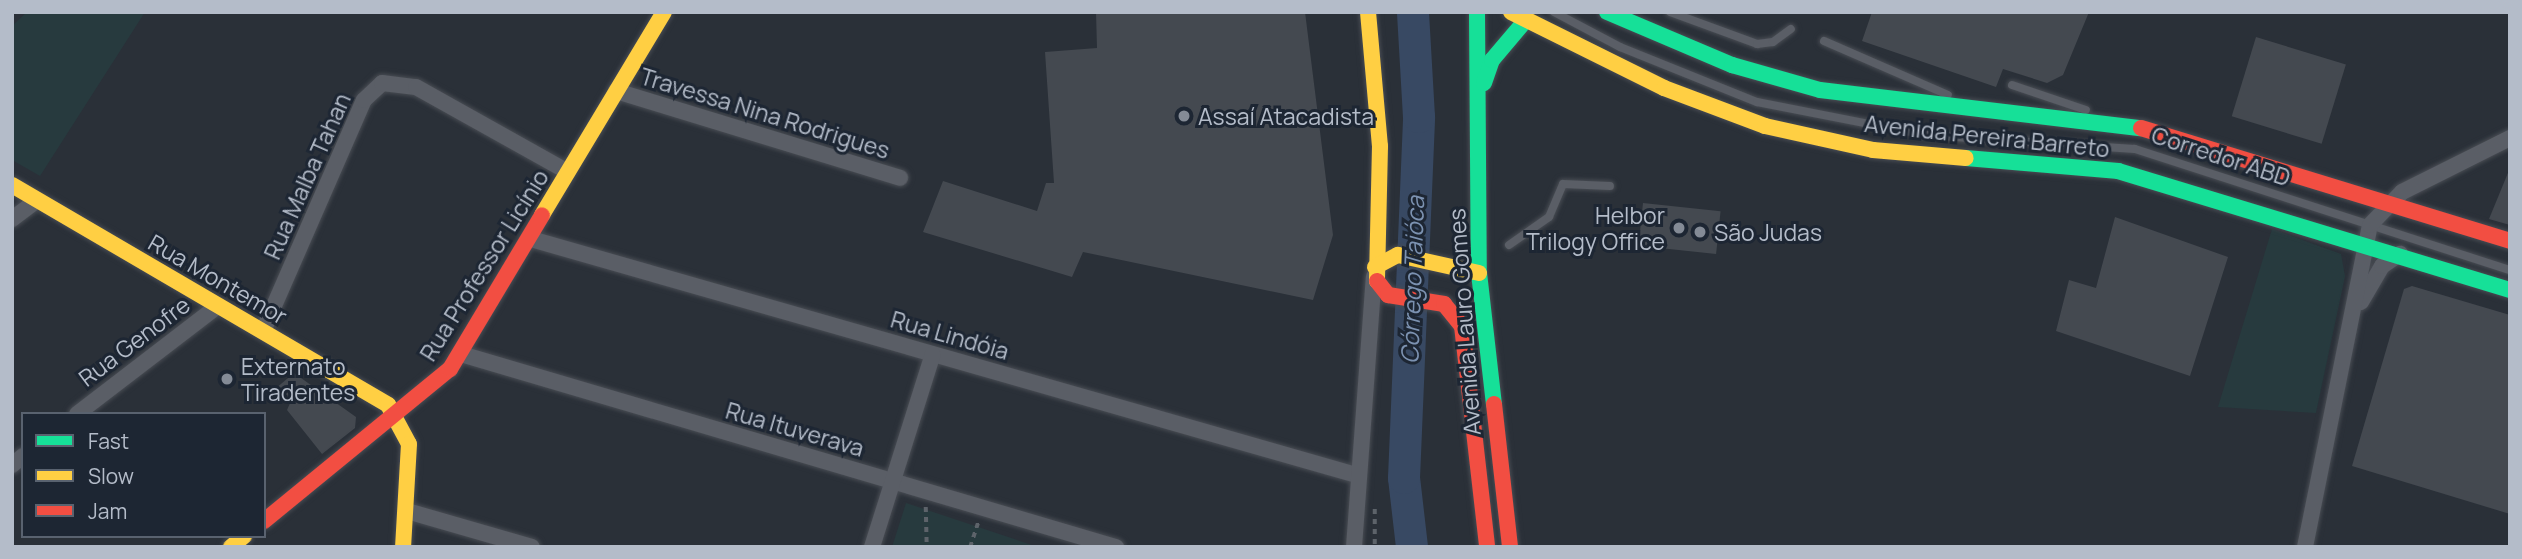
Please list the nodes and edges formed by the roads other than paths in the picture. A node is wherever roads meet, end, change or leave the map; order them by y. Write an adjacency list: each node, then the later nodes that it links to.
1 (664, 12): 11 (main road, Rua Professor Licínio)
2 (1368, 12): 30 (main road)
3 (1477, 12): 12 (main road, Avenida Lauro Gomes)
4 (1554, 12): 23 (lane, Corredor ABD)
5 (1607, 12): 13 (main road, Avenida Pereira Barreto)
6 (1670, 12): 8 (lane)
7 (1518, 16): 12 (main road, Avenida Lauro Gomes); 26 (main road, Avenida Pereira Barreto)
8 (1791, 29)
9 (1824, 41): 13 (lane)
10 (2012, 85): 14 (lane)
11 (616, 91): 16 (main road, Rua Professor Licínio); 17 (street, Travessa Nina Rodrigues)
12 (1480, 93): 31 (main road, Avenida Lauro Gomes)
13 (1978, 111): 14 (main road, Avenida Pereira Barreto)
14 (2135, 126): 21 (main road, Avenida Pereira Barreto)
15 (2510, 138): 21 (street)
16 (568, 172): 24 (main road, Rua Professor Licínio); 36 (street, Rua Malba Tahan)
17 (900, 178)
18 (12, 185): 20 (main road, Rua Montemor)
19 (1610, 186): 27 (lane)
20 (37, 200): 22 (street); 34 (main road, Rua Montemor)
21 (2387, 202): 23 (street); 25 (main road, Avenida Pereira Barreto)
22 (12, 219)
23 (2370, 225): 26 (street); 29 (lane, Corredor ABD)
24 (531, 239): 38 (street, Rua Lindóia); 39 (main road, Rua Professor Licínio)
25 (2510, 241)
26 (2365, 243): 28 (main road, Avenida Pereira Barreto); 35 (street)
27 (1509, 245)
28 (2400, 254): 32 (main road, Avenida Pereira Barreto); 35 (street)
29 (2510, 270)
30 (1374, 272): 31 (main road); 33 (main road); 37 (street)
31 (1479, 273): 53 (main road, Avenida Lauro Gomes)
32 (2510, 290)
33 (1395, 296): 37 (street); 52 (main road, Avenida Lauro Gomes)
34 (218, 306): 36 (main road, Rua Montemor); 40 (street, Rua Genofre)
35 (2354, 317): 54 (street)
36 (263, 331): 41 (main road, Rua Montemor)
37 (1366, 345): 42 (street)
38 (933, 354): 42 (street, Rua Lindóia); 43 (street)
39 (461, 355): 41 (main road, Rua Professor Licínio); 43 (street, Rua Ituverava)
40 (80, 412)
41 (398, 415): 44 (main road); 45 (main road, Rua Professor Licínio)
42 (1356, 475): 51 (street)
43 (893, 481): 46 (street, Rua Ituverava); 49 (street)
44 (407, 511): 47 (main road); 48 (street)
45 (266, 518)
46 (1073, 541): 50 (street, Rua Ituverava)
47 (403, 547)
48 (532, 547)
49 (873, 547)
50 (1116, 547)
51 (1354, 547)
52 (1487, 547)
53 (1510, 547)
54 (2305, 547)

